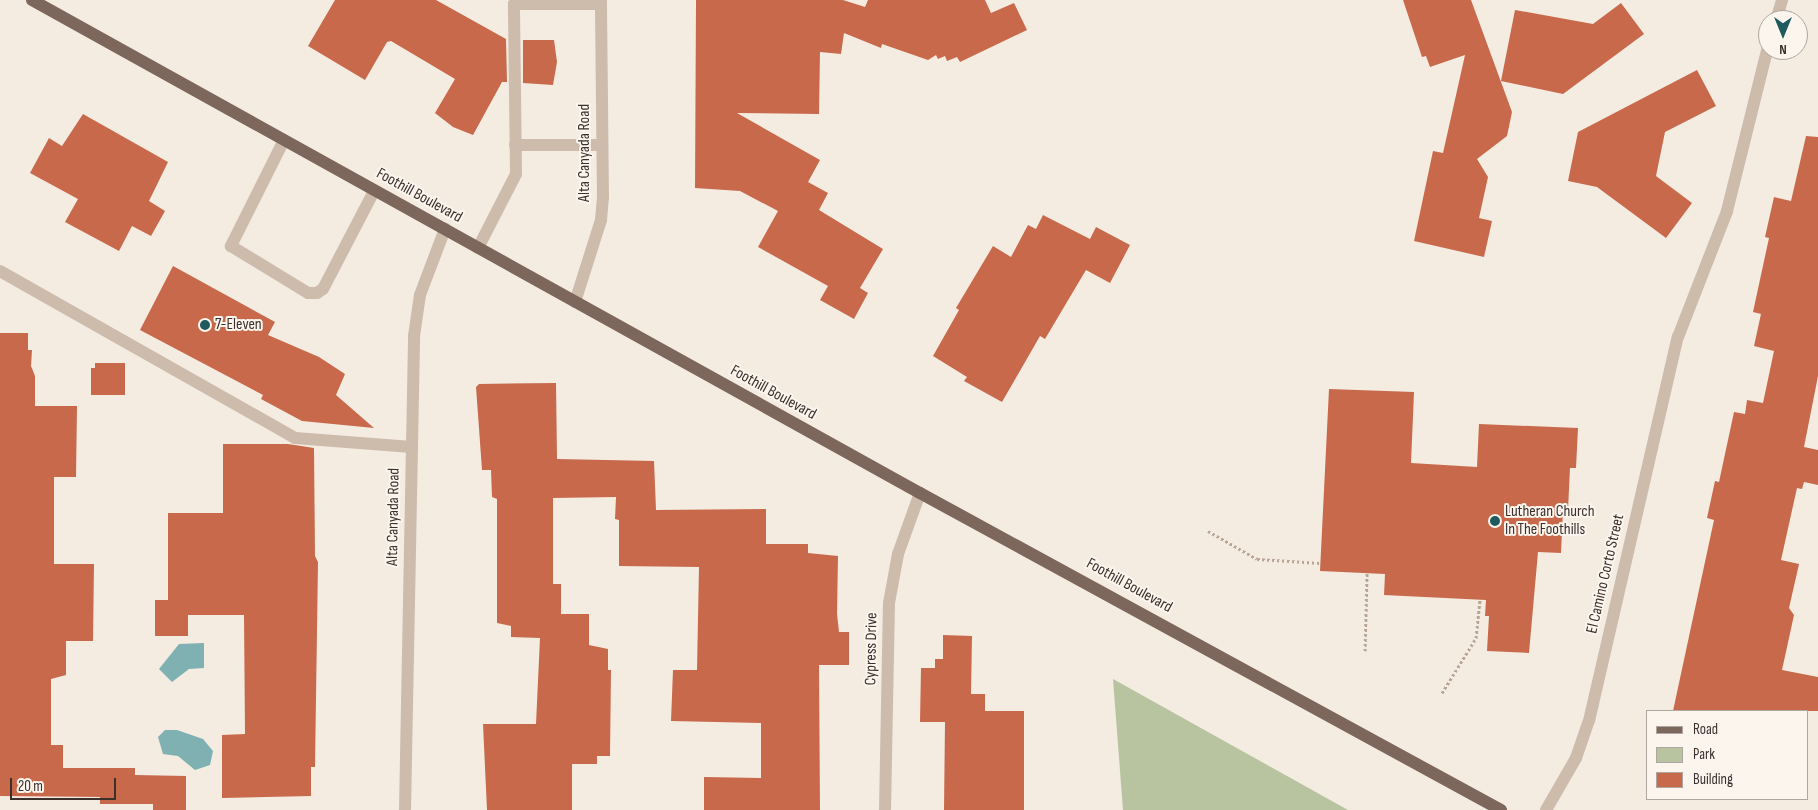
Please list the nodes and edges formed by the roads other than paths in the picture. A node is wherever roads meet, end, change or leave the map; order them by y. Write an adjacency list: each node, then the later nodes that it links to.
1 (32, 0): 4 (main road, Foothill Boulevard)
2 (601, 2): 5 (street); 6 (street, Alta Canyada Road)
3 (1765, 60): 17 (street, El Camino Corto Street)
4 (284, 140): 7 (main road, Foothill Boulevard); 7 (street)
5 (515, 145): 6 (street); 9 (street)
6 (602, 145): 11 (street, Alta Canyada Road)
7 (374, 191): 8 (main road, Foothill Boulevard)
8 (444, 229): 9 (main road, Foothill Boulevard); 12 (street, Alta Canyada Road)
9 (478, 248): 11 (main road, Foothill Boulevard)
10 (0, 271): 12 (street)
11 (575, 302): 13 (main road, Foothill Boulevard)
12 (412, 446): 14 (street, Alta Canyada Road)
13 (920, 492): 15 (street, Cypress Drive); 16 (main road, Foothill Boulevard)
14 (405, 810)
15 (885, 810)
16 (1501, 810)
17 (1546, 810)

